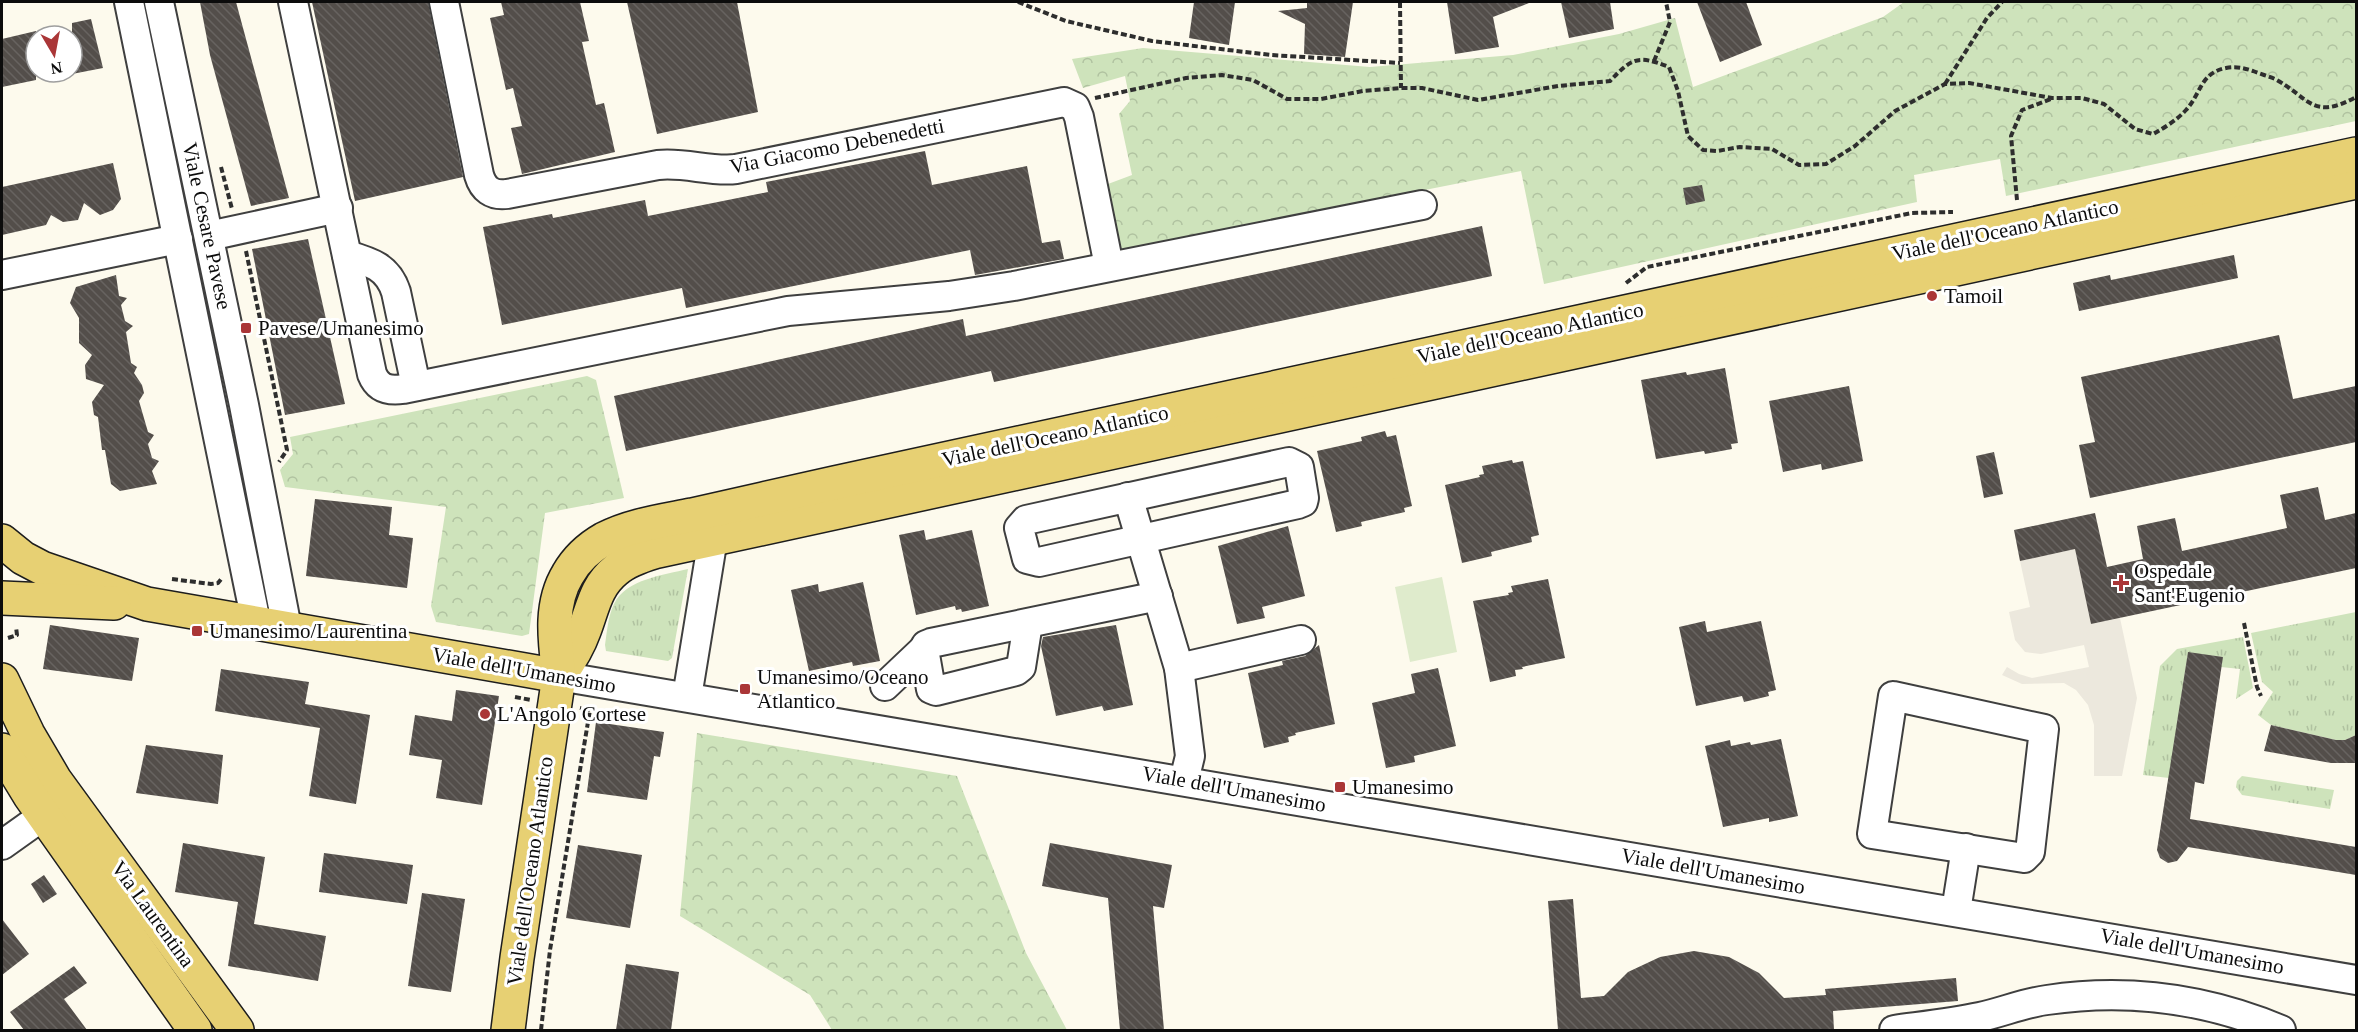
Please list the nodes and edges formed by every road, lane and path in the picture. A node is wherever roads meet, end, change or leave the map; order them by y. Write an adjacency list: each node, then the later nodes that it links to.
1 (293, 2): 19 (street)
2 (444, 2): 15 (street, Via Giacomo Debenedetti)
3 (1018, 2): 10 (path)
4 (1400, 2): 10 (path)
5 (1666, 2): 9 (path)
6 (2002, 2): 11 (path)
7 (161, 11): 8 (street); 21 (street, Viale Cesare Pavese)
8 (132, 15): 22 (street, Viale Cesare Pavese)
9 (1654, 61): 11 (path); 12 (path)
10 (1400, 63): 12 (path)
11 (1945, 84): 14 (path)
12 (1401, 88): 15 (path)
13 (2356, 97): 14 (path)
14 (2052, 98): 20 (path)
15 (1070, 103): 25 (street)
16 (2356, 154): 20 (main road, Viale dell'Oceano Atlantico)
17 (2356, 182): 32 (main road, Viale dell'Oceano Atlantico)
18 (1422, 205): 25 (street)
19 (338, 208): 21 (street); 24 (street)
20 (2020, 227): 32 (main road, Viale dell'Oceano Atlantico)
21 (209, 236): 28 (street, Viale Cesare Pavese)
22 (178, 239): 26 (street, Viale Cesare Pavese); 29 (street, Viale Cesare Pavese)
23 (245, 247): 30 (path)
24 (348, 255): 27 (street); 27 (street)
25 (1109, 266): 27 (street)
26 (2, 275)
27 (416, 387)
28 (244, 405): 29 (street); 40 (street, Viale Cesare Pavese)
29 (214, 410): 40 (street, Viale Cesare Pavese)
30 (275, 469)
31 (1128, 497): 33 (street); 33 (street); 33 (street)
32 (708, 525): 45 (main road); 49 (street)
33 (1141, 540): 35 (street)
34 (2, 541): 36 (main road, Viale dell'Umanesimo)
35 (1158, 596): 38 (street); 44 (street)
36 (147, 604): 37 (main road, Viale dell'Umanesimo); 40 (main road, Viale dell'Umanesimo)
37 (9, 612): 41 (path)
38 (1028, 623): 43 (street); 43 (street)
39 (2244, 623): 48 (path)
40 (271, 625): 45 (main road, Viale dell'Umanesimo)
41 (8, 638)
42 (1301, 640): 44 (street)
43 (924, 649): 47 (street)
44 (1179, 668): 52 (street)
45 (559, 676): 49 (street, Viale dell'Umanesimo); 60 (main road, Viale dell'Oceano Atlantico)
46 (2, 680): 53 (main road, Via Laurentina)
47 (885, 686)
48 (2261, 696)
49 (687, 697): 52 (street, Viale dell'Umanesimo)
50 (586, 709): 61 (path)
51 (2, 750): 53 (main road, Via Laurentina)
52 (1184, 781): 56 (street, Viale dell'Umanesimo)
53 (56, 806): 54 (street); 58 (main road, Via Laurentina); 59 (main road, Via Laurentina)
54 (2, 845)
55 (1956, 847): 55 (street); 56 (street)
56 (1947, 910): 57 (street, Viale dell'Umanesimo)
57 (2356, 980)
58 (195, 1030)
59 (237, 1030)
60 (508, 1030)
61 (541, 1030)
62 (1894, 1030): 63 (street)
63 (2281, 1030)

